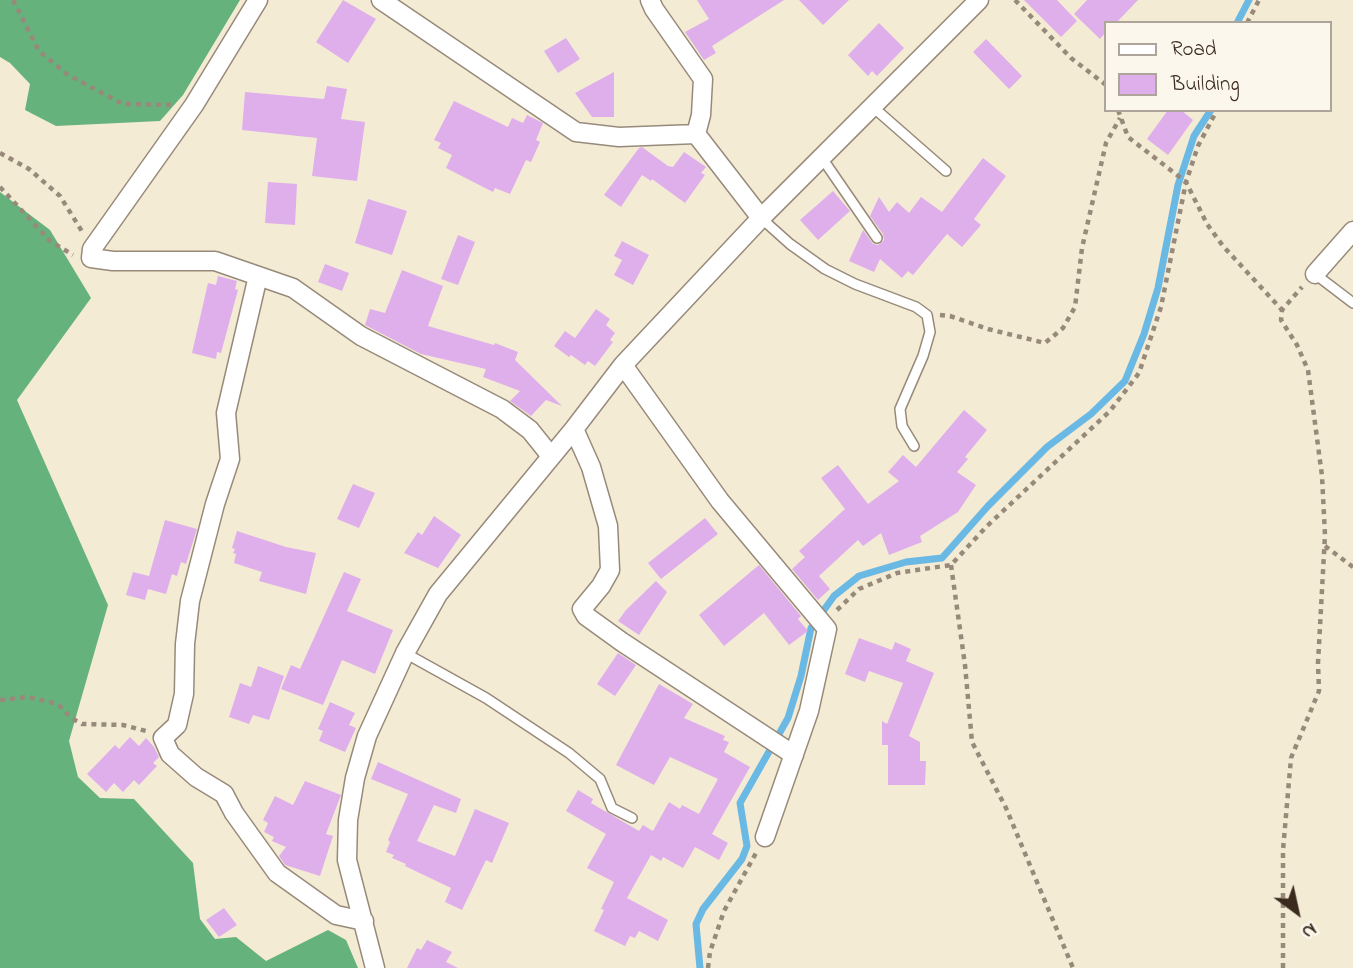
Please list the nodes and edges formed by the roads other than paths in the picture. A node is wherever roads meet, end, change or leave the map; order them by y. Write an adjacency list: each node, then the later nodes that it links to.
1 (258, 0): 13 (street)
2 (381, 0): 6 (street)
3 (650, 0): 6 (street)
4 (979, 0): 5 (street)
5 (873, 107): 7 (street); 8 (lane)
6 (696, 134): 9 (street)
7 (822, 158): 9 (street); 11 (lane)
8 (946, 172)
9 (761, 218): 15 (street); 17 (lane)
10 (1353, 231): 12 (street)
11 (877, 238)
12 (1315, 274): 14 (lane)
13 (258, 276): 18 (street); 23 (street)
14 (1353, 303)
15 (623, 365): 16 (street); 20 (street)
16 (574, 429): 18 (street); 20 (street)
17 (914, 446)
18 (550, 455): 19 (street)
19 (405, 653): 21 (lane); 23 (street)
20 (794, 755): 22 (street)
21 (632, 818)
22 (765, 837)
23 (364, 921): 24 (street)
24 (375, 968)

